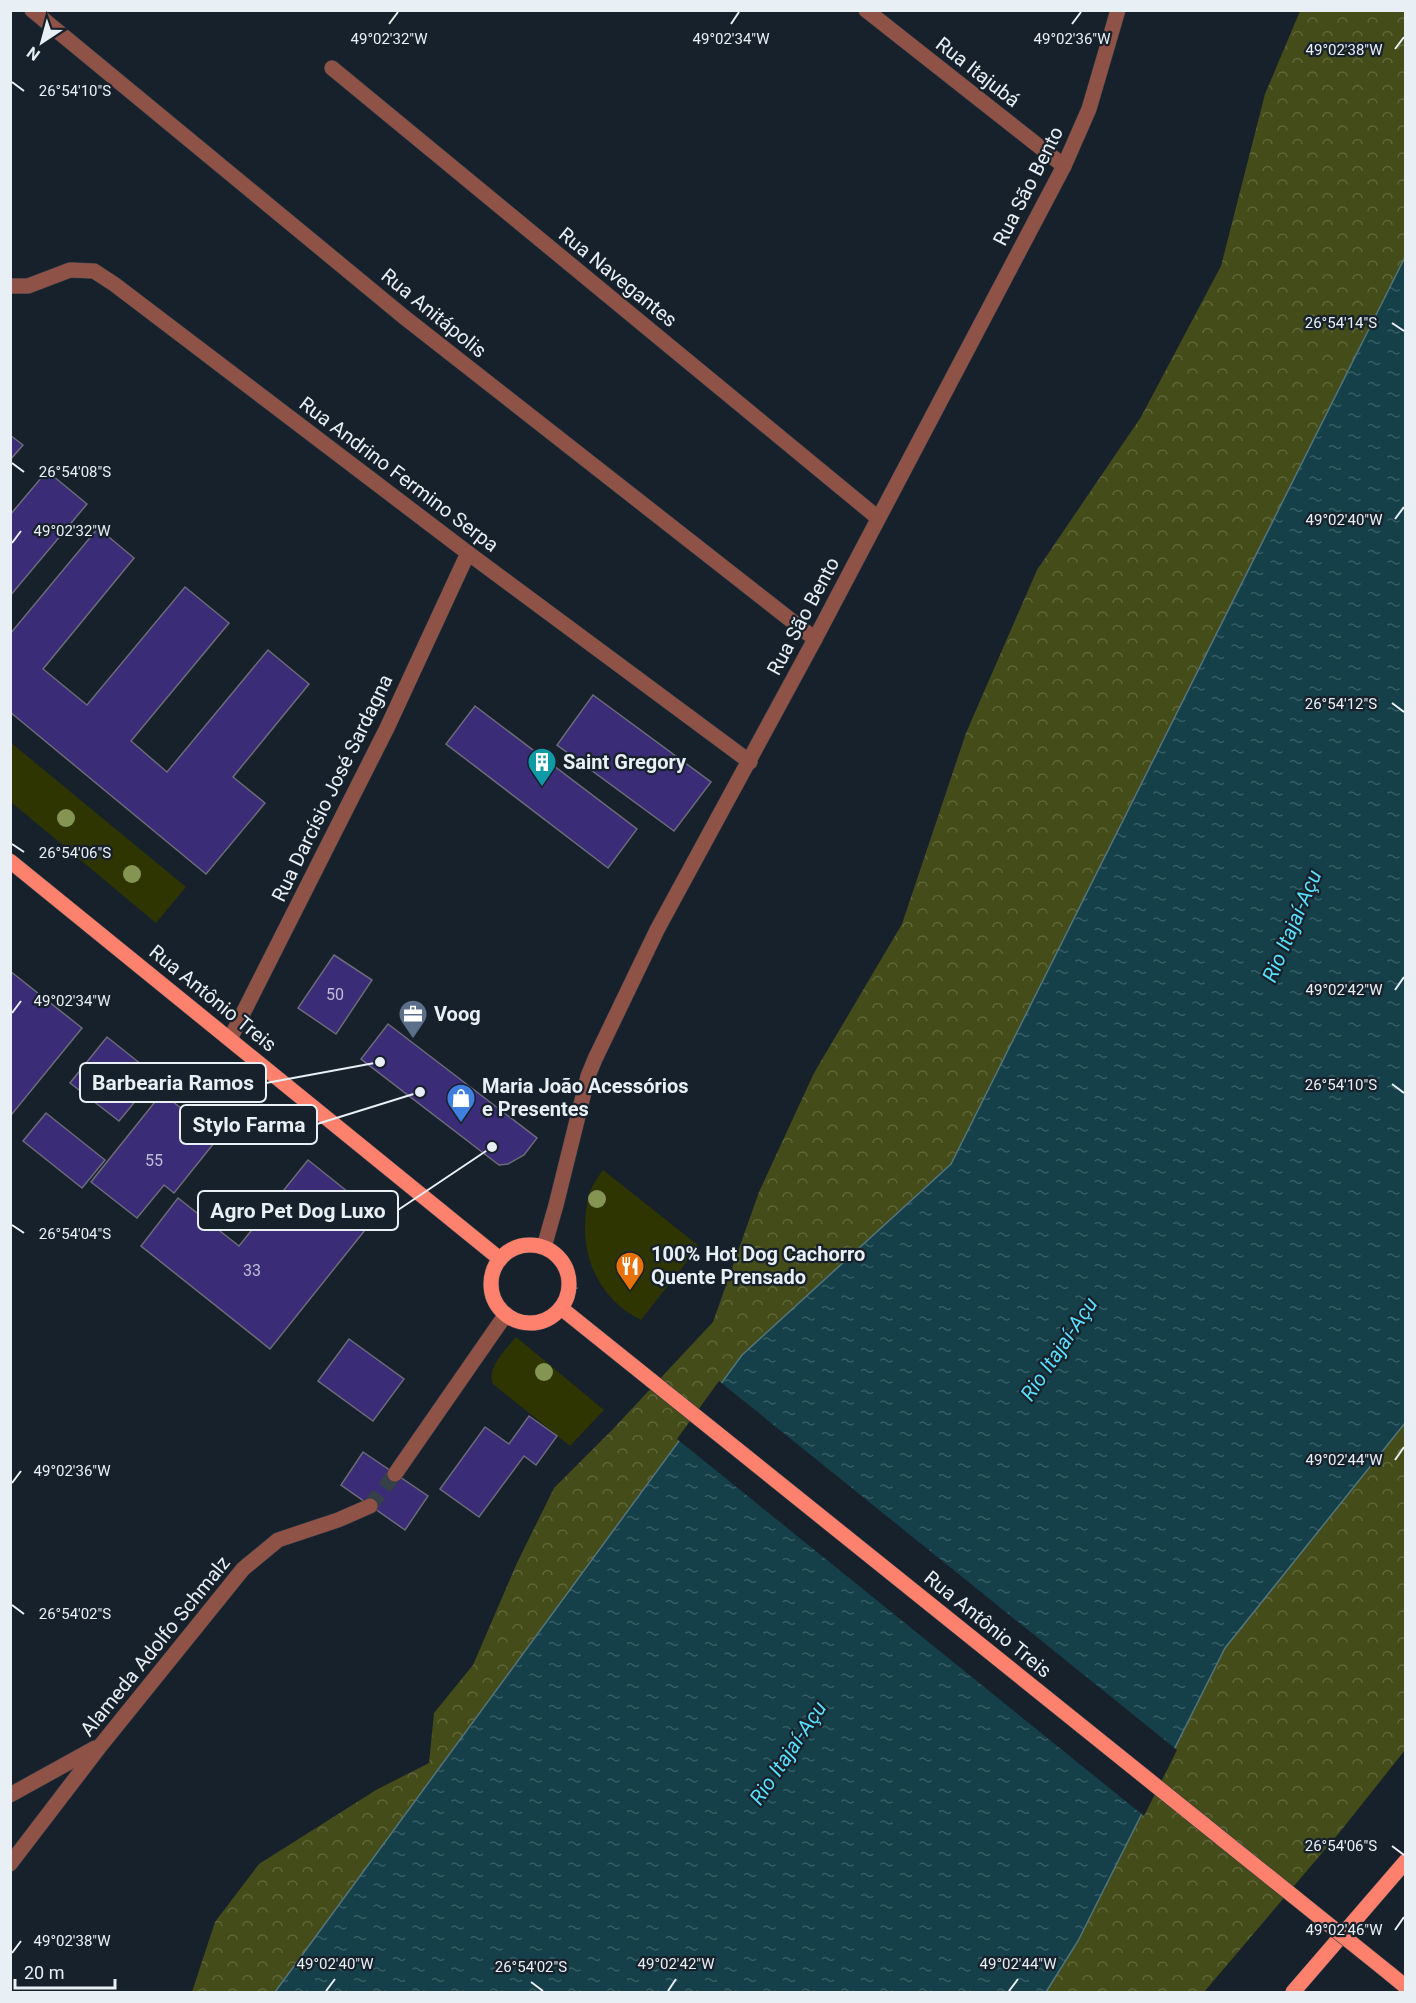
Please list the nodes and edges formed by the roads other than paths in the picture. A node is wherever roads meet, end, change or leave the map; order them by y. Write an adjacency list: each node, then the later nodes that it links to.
1 (32, 10): 9 (street, Rua Anitápolis)
2 (866, 10): 5 (street, Rua Itajubá)
3 (1118, 10): 5 (street, Rua São Bento)
4 (332, 68): 7 (street, Rua Navegantes)
5 (1064, 166): 7 (street, Rua São Bento)
6 (10, 286): 8 (street, Rua Andrino Fermino Serpa)
7 (878, 518): 9 (street, Rua São Bento)
8 (468, 553): 10 (street, Rua Andrino Fermino Serpa); 12 (street, Rua Darcísio José Sardagna)
9 (815, 639): 10 (street, Rua São Bento)
10 (750, 762): 13 (street, Rua São Bento)
11 (10, 861): 12 (main road, Rua Antônio Treis)
12 (230, 1039): 14 (main road, Rua Antônio Treis)
13 (544, 1247): 14 (main road); 15 (main road)
14 (500, 1259): 16 (main road)
15 (561, 1308): 16 (main road); 23 (main road, Rua Antônio Treis, bridge)
16 (506, 1314): 17 (street)
17 (396, 1474)
18 (370, 1506): 19 (street, Alameda Adolfo Schmalz)
19 (101, 1745): 20 (street); 22 (street, Alameda Adolfo Schmalz)
20 (10, 1795)
21 (1406, 1861): 24 (main road)
22 (10, 1864)
23 (1406, 1987)
24 (1293, 1992)

